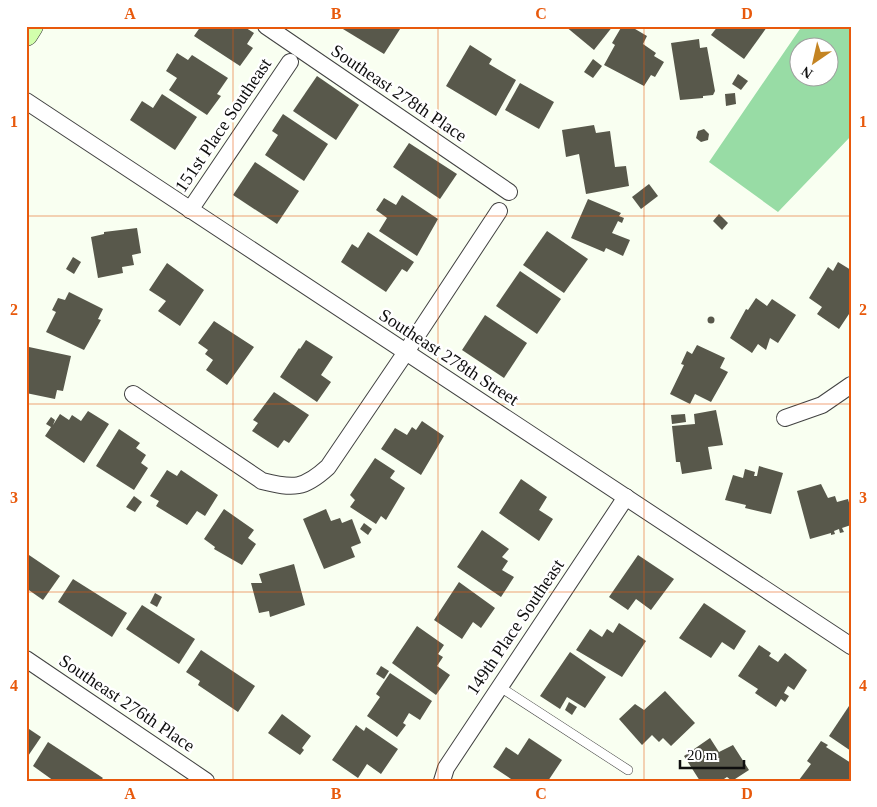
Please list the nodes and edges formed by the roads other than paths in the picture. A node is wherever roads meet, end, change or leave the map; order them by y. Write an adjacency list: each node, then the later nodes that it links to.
1 (31, 26): 3 (street)
2 (266, 26): 6 (street, Southeast 278th Place)
3 (26, 34)
4 (290, 62): 7 (street, 151st Place Southeast)
5 (26, 101): 7 (street, Southeast 278th Street)
6 (509, 192)
7 (190, 210): 9 (street, Southeast 278th Street)
8 (499, 211): 9 (street)
9 (406, 352): 11 (street); 13 (street, Southeast 278th Street)
10 (851, 385): 12 (street)
11 (133, 394)
12 (785, 418)
13 (626, 497): 14 (street, Southeast 278th Street); 16 (street, 149th Place Southeast)
14 (851, 646)
15 (26, 659): 18 (street, Southeast 276th Place)
16 (500, 687): 17 (lane); 19 (street, 149th Place Southeast)
17 (628, 770)
18 (206, 781)
19 (442, 781)

